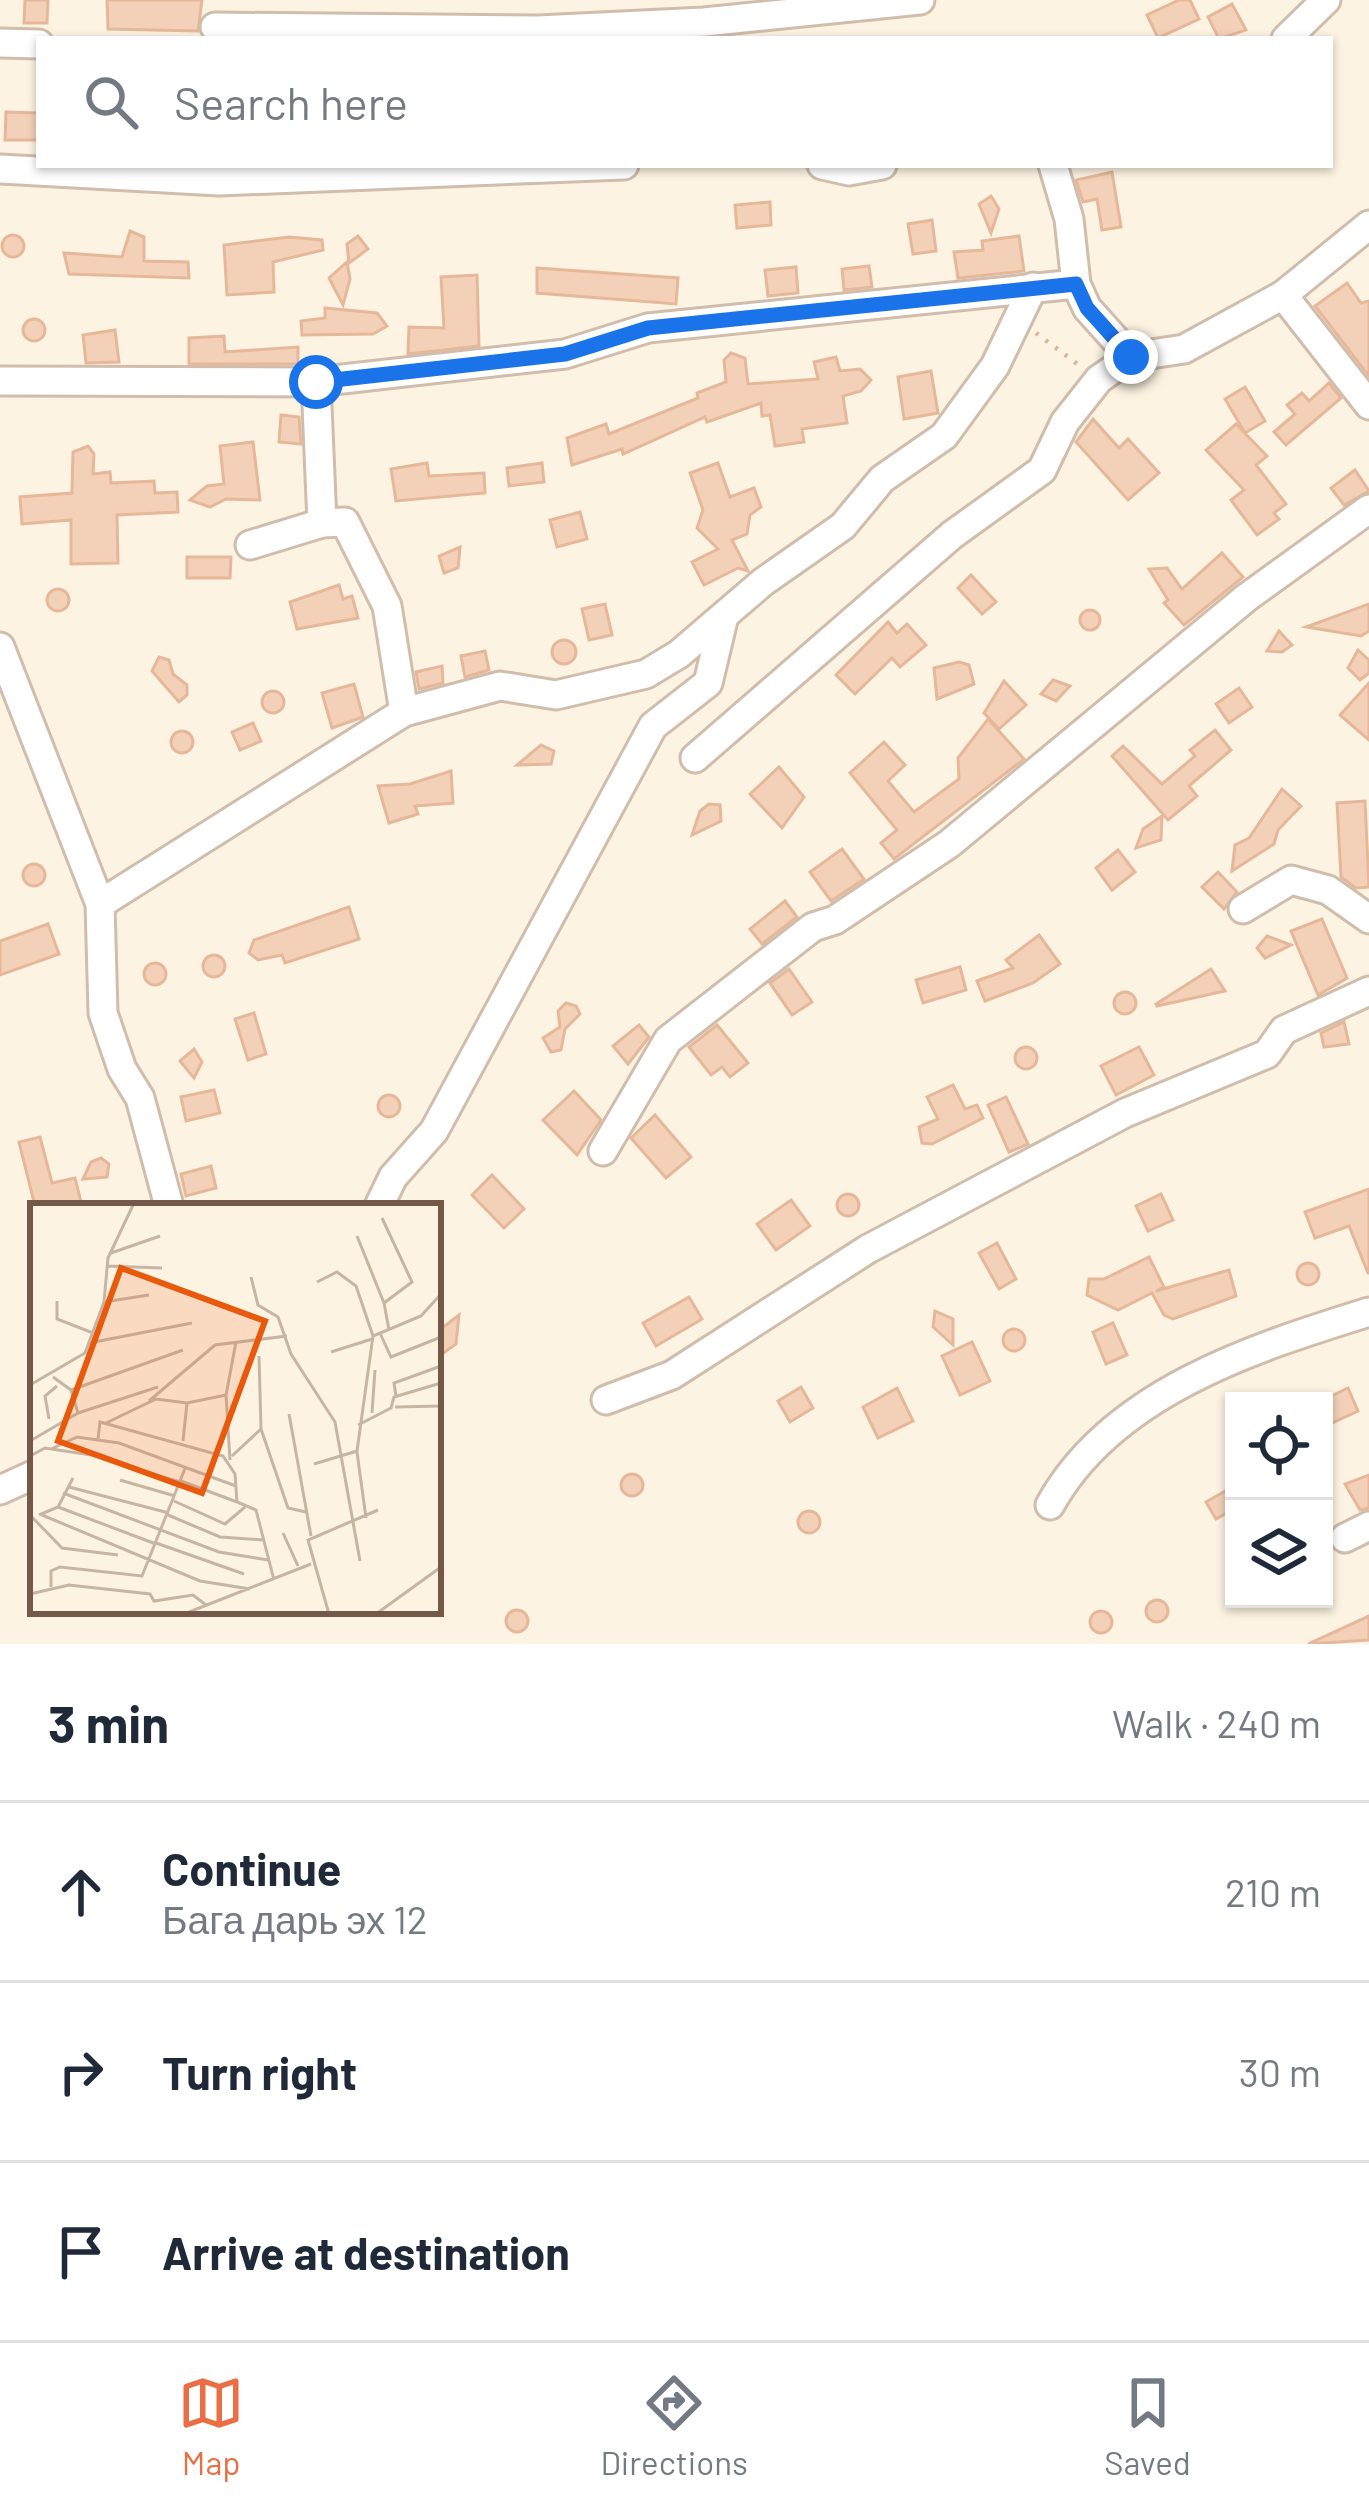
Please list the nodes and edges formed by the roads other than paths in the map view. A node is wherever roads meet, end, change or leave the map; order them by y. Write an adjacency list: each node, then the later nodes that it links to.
1 (920, 0): 3 (street)
2 (1326, 0): 4 (street)
3 (214, 22)
4 (1289, 36)
5 (0, 43): 6 (street)
6 (36, 44)
7 (472, 168): 12 (street)
8 (836, 168): 9 (street)
9 (866, 168)
10 (1054, 168): 14 (street)
11 (0, 169): 12 (street)
12 (218, 173)
13 (1369, 225): 16 (street)
14 (1076, 284): 15 (street); 17 (street)
15 (1033, 287): 19 (street); 24 (street)
16 (1282, 295): 17 (street); 20 (street)
17 (1131, 357): 27 (street)
18 (0, 380): 19 (street)
19 (316, 382): 22 (street)
20 (1369, 405)
21 (1369, 509): 32 (street)
22 (322, 523): 23 (street); 26 (street)
23 (250, 545)
24 (724, 616): 26 (street); 34 (street)
25 (0, 647): 28 (street)
26 (404, 712): 28 (street)
27 (695, 758)
28 (100, 904): 33 (street)
29 (1243, 910): 30 (street)
30 (1369, 919)
31 (1369, 991): 36 (street)
32 (603, 1151)
33 (168, 1203)
34 (380, 1203)
35 (1369, 1312): 39 (street)
36 (606, 1400)
37 (30, 1476): 38 (street)
38 (0, 1490)
39 (1050, 1505)

